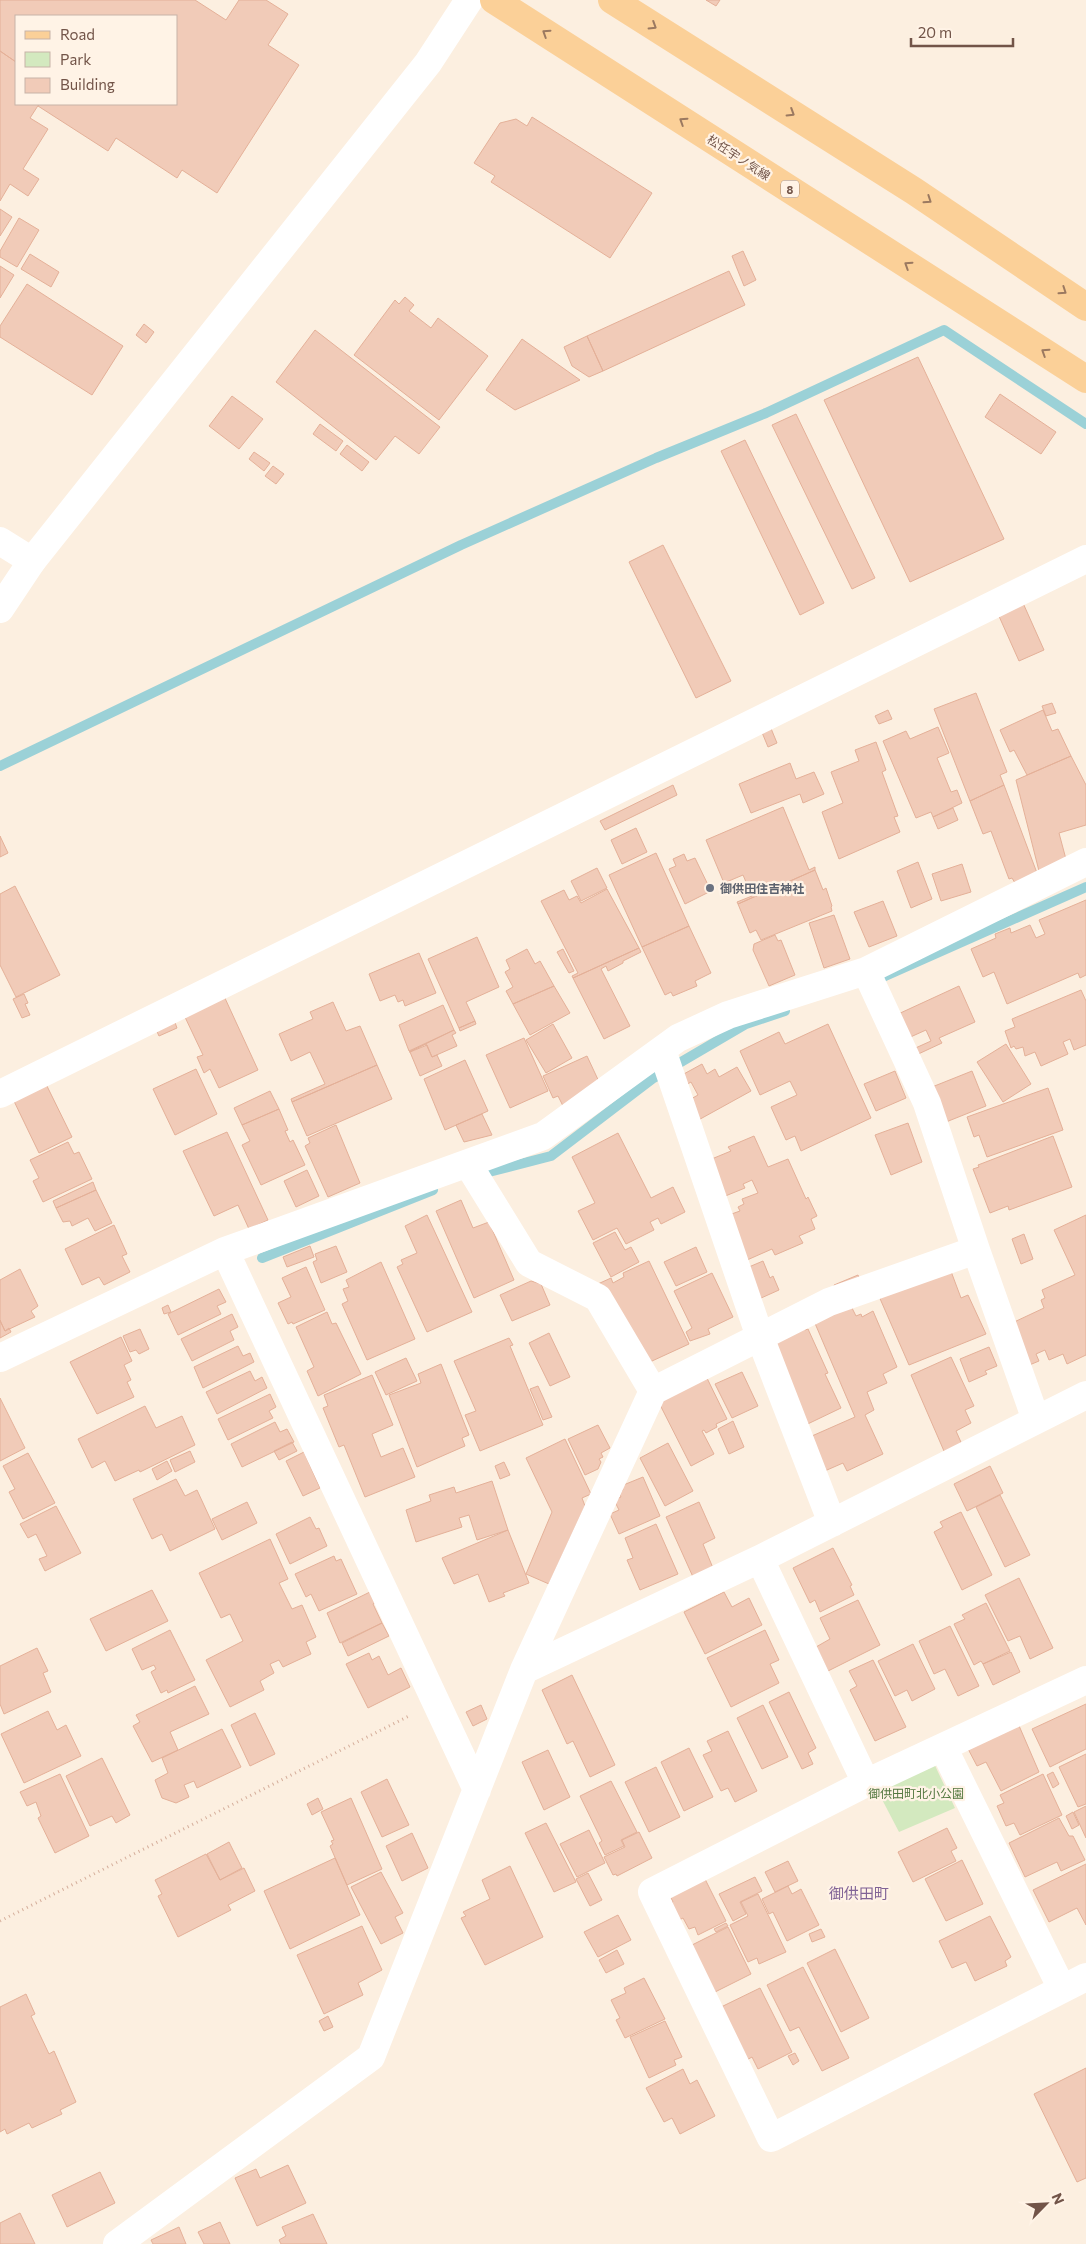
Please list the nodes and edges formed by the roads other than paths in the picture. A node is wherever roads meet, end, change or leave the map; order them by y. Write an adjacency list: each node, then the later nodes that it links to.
1 (469, 0): 8 (street)
2 (494, 0): 5 (main road, 松任宇ノ気線 / 8, one-way to 2)
3 (612, 0): 4 (main road, one-way to 4)
4 (1086, 307)
5 (1086, 378)
6 (0, 541): 8 (street)
7 (1086, 559): 13 (street)
8 (32, 561): 9 (street)
9 (0, 609)
10 (1086, 862): 11 (street)
11 (866, 971): 12 (street); 15 (street)
12 (662, 1051): 14 (street); 17 (street)
13 (0, 1094)
14 (468, 1165): 16 (street); 19 (street)
15 (976, 1250): 17 (street); 21 (street)
16 (225, 1251): 18 (street); 28 (street)
17 (760, 1337): 19 (street); 22 (street)
18 (0, 1358)
19 (653, 1391): 24 (street)
20 (1086, 1395): 21 (street)
21 (1036, 1420): 22 (street)
22 (832, 1523): 23 (street)
23 (760, 1559): 24 (street); 27 (street)
24 (524, 1670): 28 (street)
25 (1086, 1680): 26 (street)
26 (943, 1747): 27 (street); 30 (street)
27 (866, 1783): 30 (street)
28 (477, 1790): 31 (street)
29 (1086, 1977): 30 (street)
30 (1062, 1989)
31 (117, 2244)

